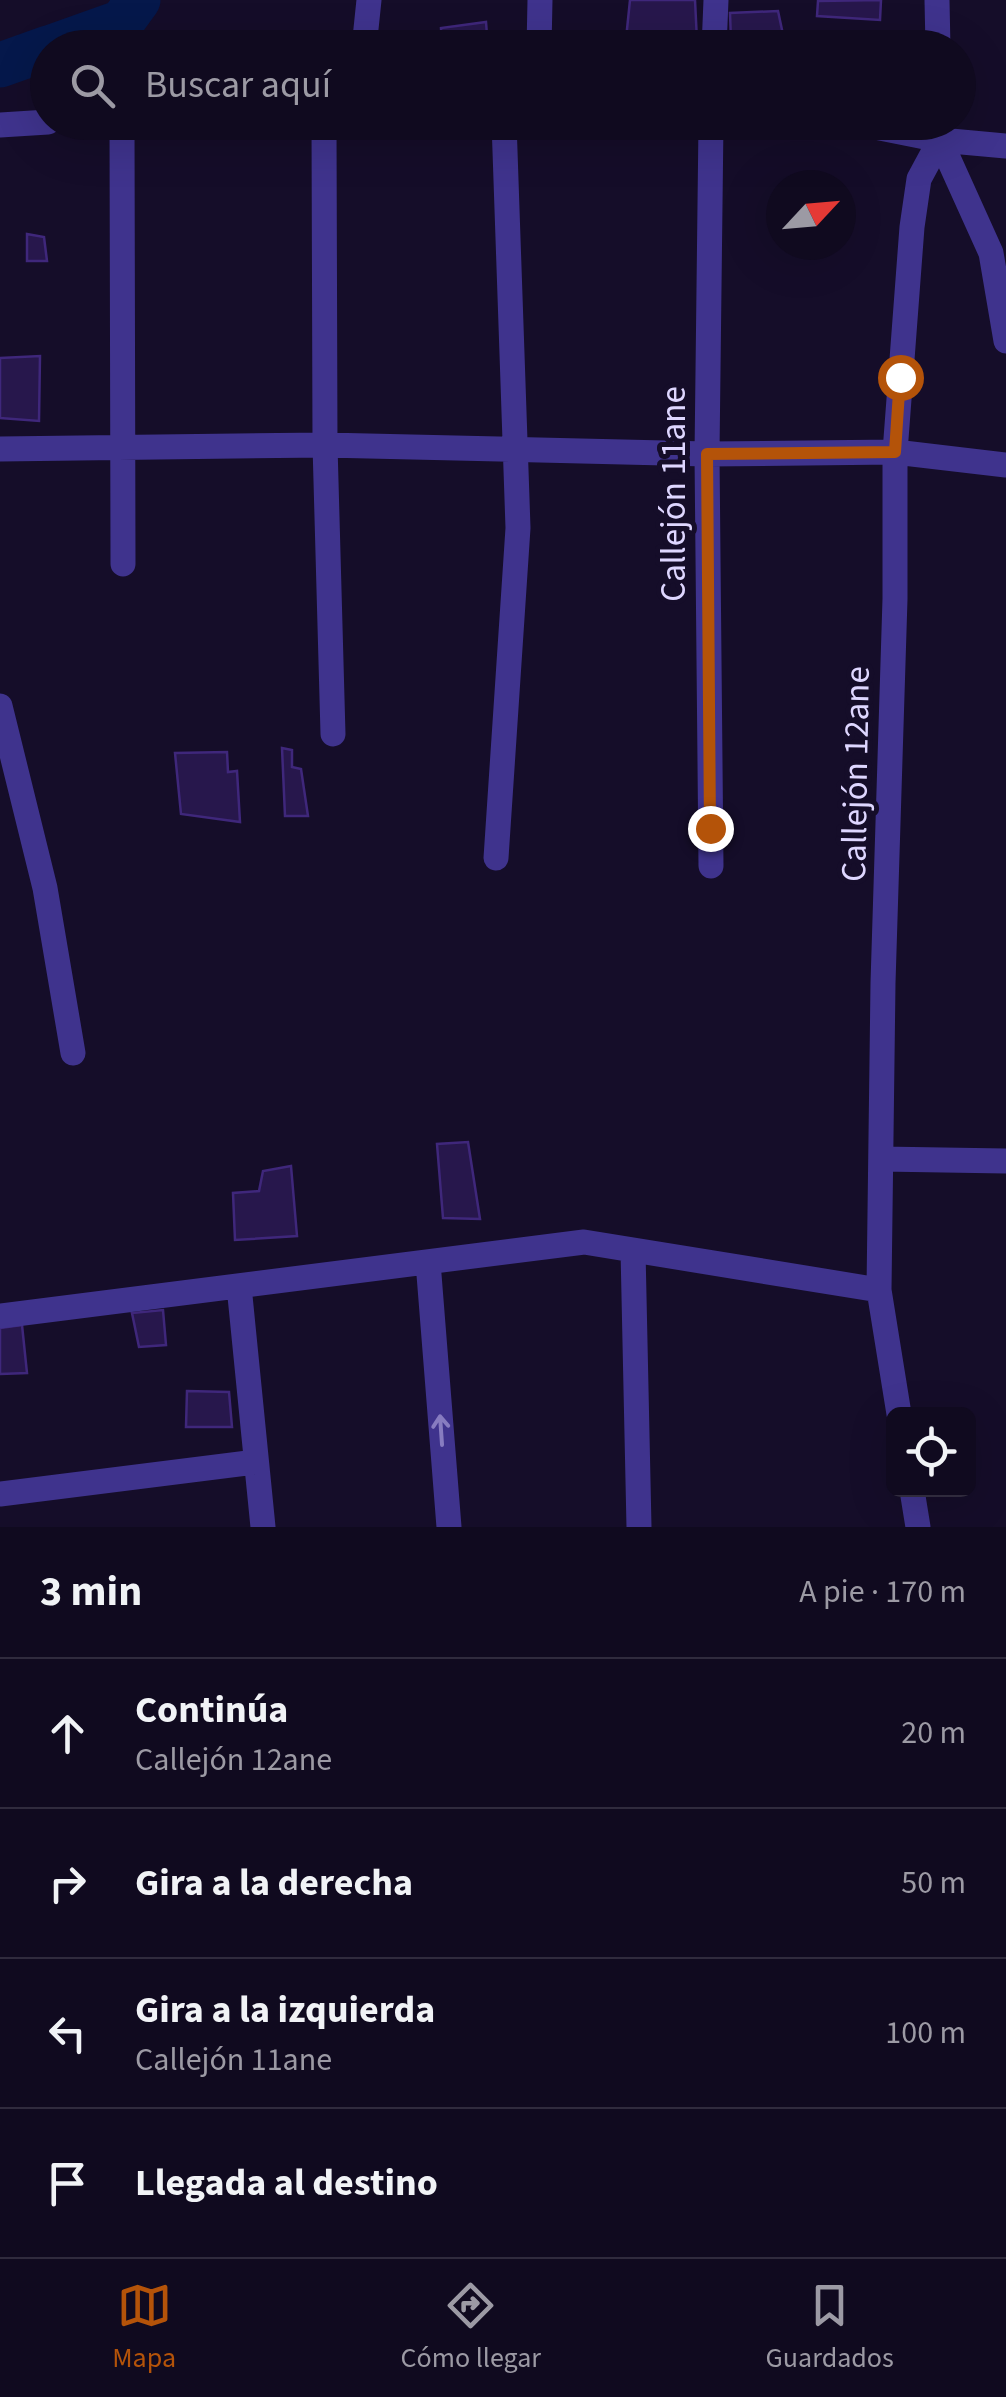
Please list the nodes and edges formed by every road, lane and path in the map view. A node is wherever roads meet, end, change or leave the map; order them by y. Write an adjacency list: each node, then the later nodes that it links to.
1 (369, 0): 5 (street)
2 (540, 0): 6 (street)
3 (716, 0): 7 (street)
4 (937, 0): 8 (street)
5 (366, 30)
6 (540, 30)
7 (715, 30)
8 (938, 30)
9 (30, 123): 10 (street)
10 (0, 125)
11 (976, 139): 18 (street)
12 (122, 140): 21 (street)
13 (324, 140): 20 (street)
14 (505, 140): 23 (street)
15 (711, 140): 25 (street, Callejón 11ane)
16 (936, 140): 24 (street, Callejón 12ane)
17 (944, 140): 19 (street)
18 (1006, 146)
19 (1006, 341)
20 (326, 445): 21 (street); 23 (street); 29 (street)
21 (124, 446): 22 (street); 27 (street)
22 (0, 449)
23 (518, 450): 25 (street); 30 (street)
24 (895, 452): 25 (street); 26 (street); 33 (street, Callejón 12ane)
25 (707, 454): 31 (street, Callejón 11ane)
26 (1006, 465)
27 (123, 564)
28 (0, 706): 32 (street)
29 (333, 734)
30 (496, 858)
31 (711, 866)
32 (73, 1053)
33 (881, 1159): 34 (street); 38 (street, Callejón 12ane)
34 (1006, 1161)
35 (634, 1250): 36 (street); 38 (street); 46 (street)
36 (428, 1262): 37 (street); 45 (street, one-way to 36)
37 (240, 1286): 39 (street); 41 (street)
38 (878, 1290): 40 (street, Callejón 12ane)
39 (0, 1316)
40 (898, 1407)
41 (256, 1462): 42 (street); 44 (street)
42 (0, 1494)
43 (913, 1497): 47 (street)
44 (263, 1527)
45 (449, 1527)
46 (639, 1527)
47 (918, 1527)

